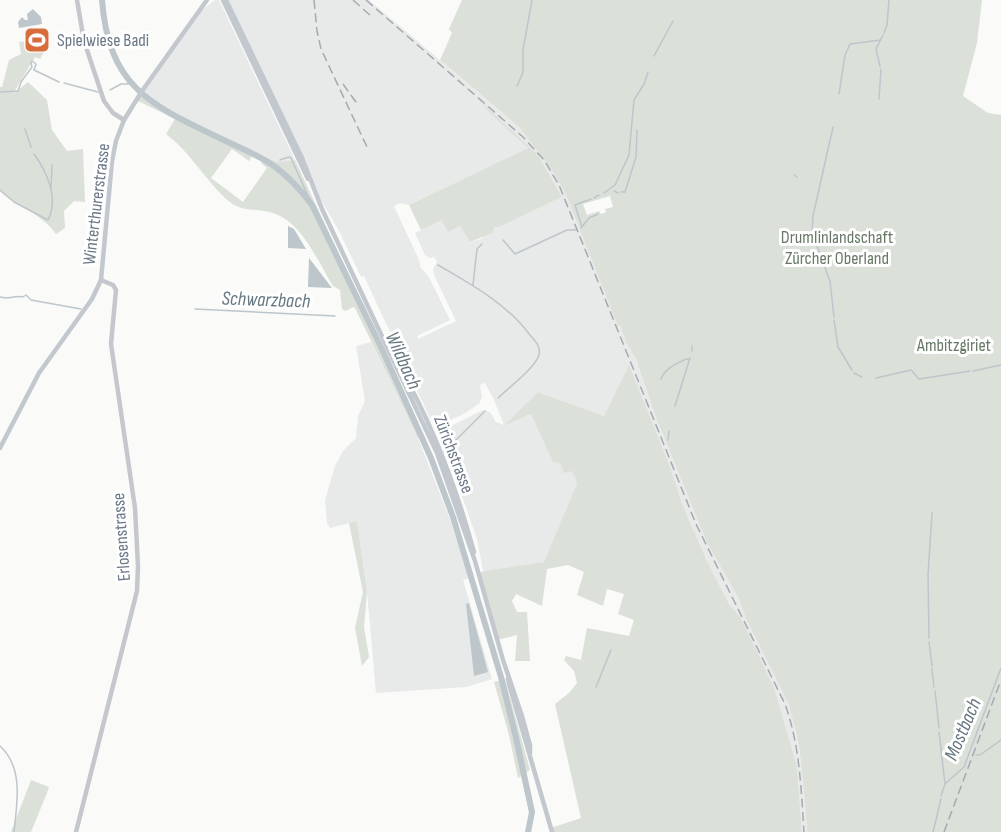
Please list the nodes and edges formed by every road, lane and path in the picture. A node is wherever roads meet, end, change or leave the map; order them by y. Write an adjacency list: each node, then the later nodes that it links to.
1 (77, 0): 4 (street)
2 (209, 0): 4 (main road, Winterthurerstrasse)
3 (226, 1): 6 (main road, Zürichstrasse)
4 (124, 120): 5 (main road, Winterthurerstrasse)
5 (101, 280): 7 (main road, Winterthurerstrasse); 9 (street, Erlosenstrasse)
6 (430, 432): 8 (main road, Zürichstrasse); 8 (main road, Zürichstrasse)
7 (0, 448)
8 (475, 561): 10 (main road, Zürichstrasse)
9 (76, 832)
10 (552, 832)

